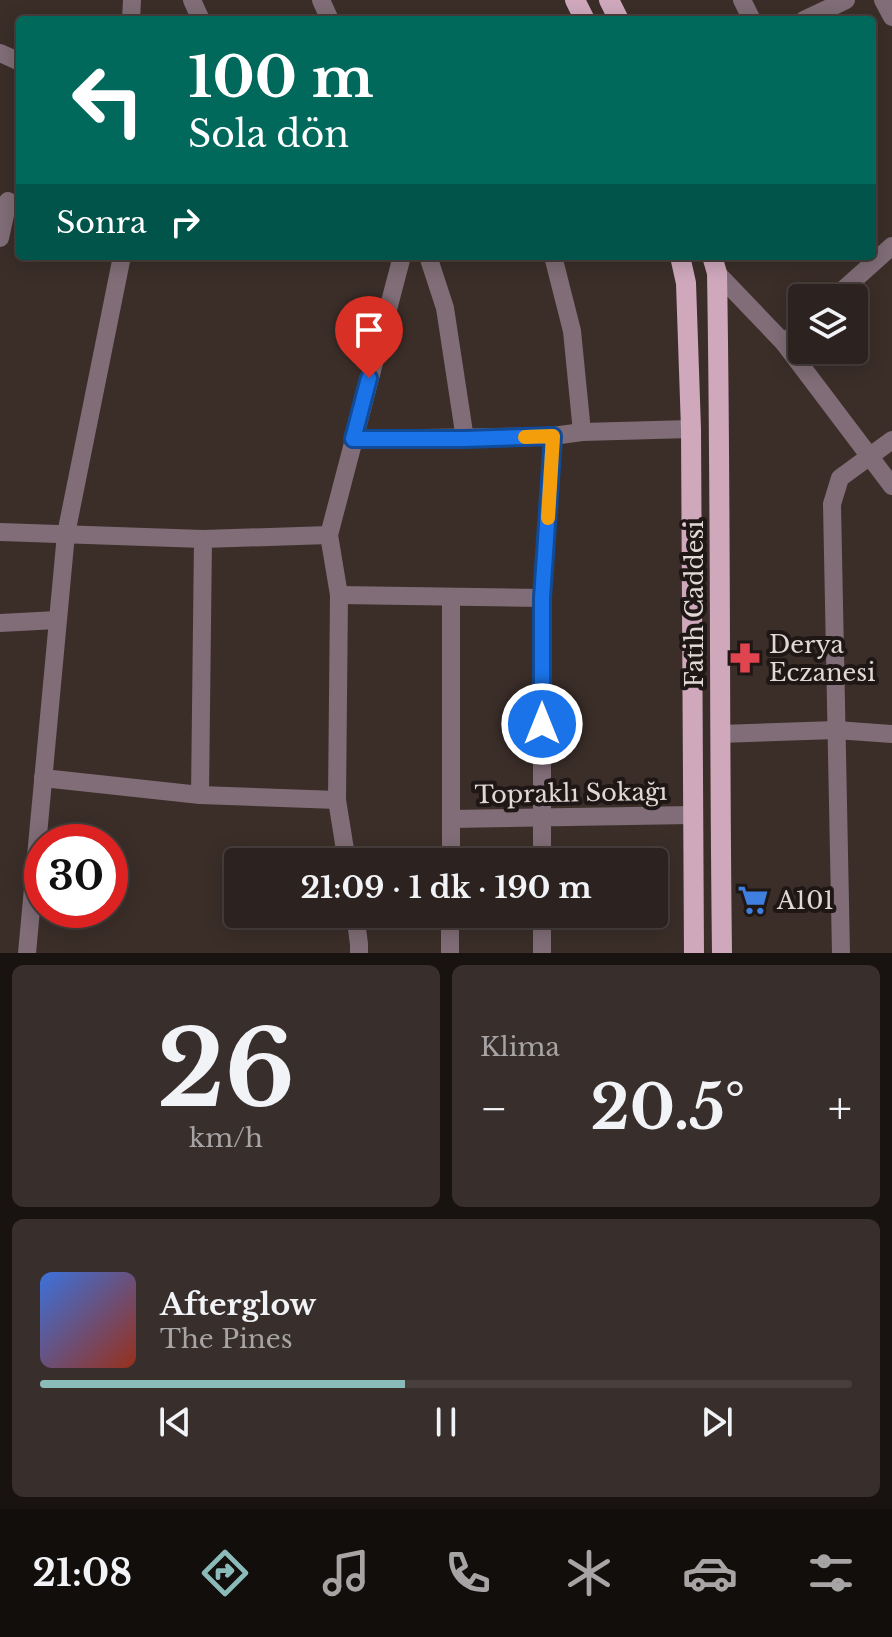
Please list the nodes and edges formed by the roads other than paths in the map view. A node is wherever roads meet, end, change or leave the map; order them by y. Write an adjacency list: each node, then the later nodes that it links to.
1 (846, 0): 3 (street)
2 (883, 0): 4 (street)
3 (812, 16)
4 (892, 17)
5 (9, 201): 6 (street)
6 (0, 238)
7 (121, 260): 26 (street)
8 (401, 260): 20 (street)
9 (429, 260): 21 (street)
10 (554, 260): 18 (street)
11 (681, 260): 17 (main road)
12 (870, 260): 14 (street)
13 (714, 264): 16 (street); 35 (main road, Fatih Caddesi)
14 (847, 284)
15 (788, 339): 16 (street)
16 (784, 343): 23 (street)
17 (691, 429): 18 (street); 40 (main road)
18 (582, 432): 19 (street)
19 (553, 436): 21 (street); 31 (street)
20 (353, 439): 21 (street); 27 (street)
21 (465, 439)
22 (892, 440): 23 (street)
23 (869, 457): 24 (street); 34 (street)
24 (892, 486)
25 (0, 532): 26 (street)
26 (66, 534): 28 (street); 32 (street)
27 (329, 535): 28 (street); 29 (street)
28 (203, 539): 38 (street)
29 (339, 595): 30 (street); 39 (street)
30 (451, 597): 31 (street); 42 (street)
31 (542, 598): 41 (street)
32 (57, 620): 33 (street); 37 (street)
33 (0, 623)
34 (836, 730): 35 (street); 36 (street); 55 (street)
35 (720, 734): 54 (main road, Fatih Caddesi)
36 (892, 734)
37 (43, 778): 38 (street); 49 (street)
38 (200, 795): 39 (street)
39 (337, 800): 43 (street)
40 (692, 815): 41 (street, Topraklı Sokağı); 53 (main road)
41 (542, 818): 42 (street, Topraklı Sokağı); 45 (street)
42 (451, 819): 44 (street)
43 (345, 848)
44 (451, 848)
45 (542, 848)
46 (357, 928): 50 (street)
47 (450, 928): 51 (street)
48 (542, 928): 52 (street)
49 (27, 953)
50 (359, 953)
51 (450, 953)
52 (542, 953)
53 (694, 953)
54 (722, 953)
55 (841, 953)

